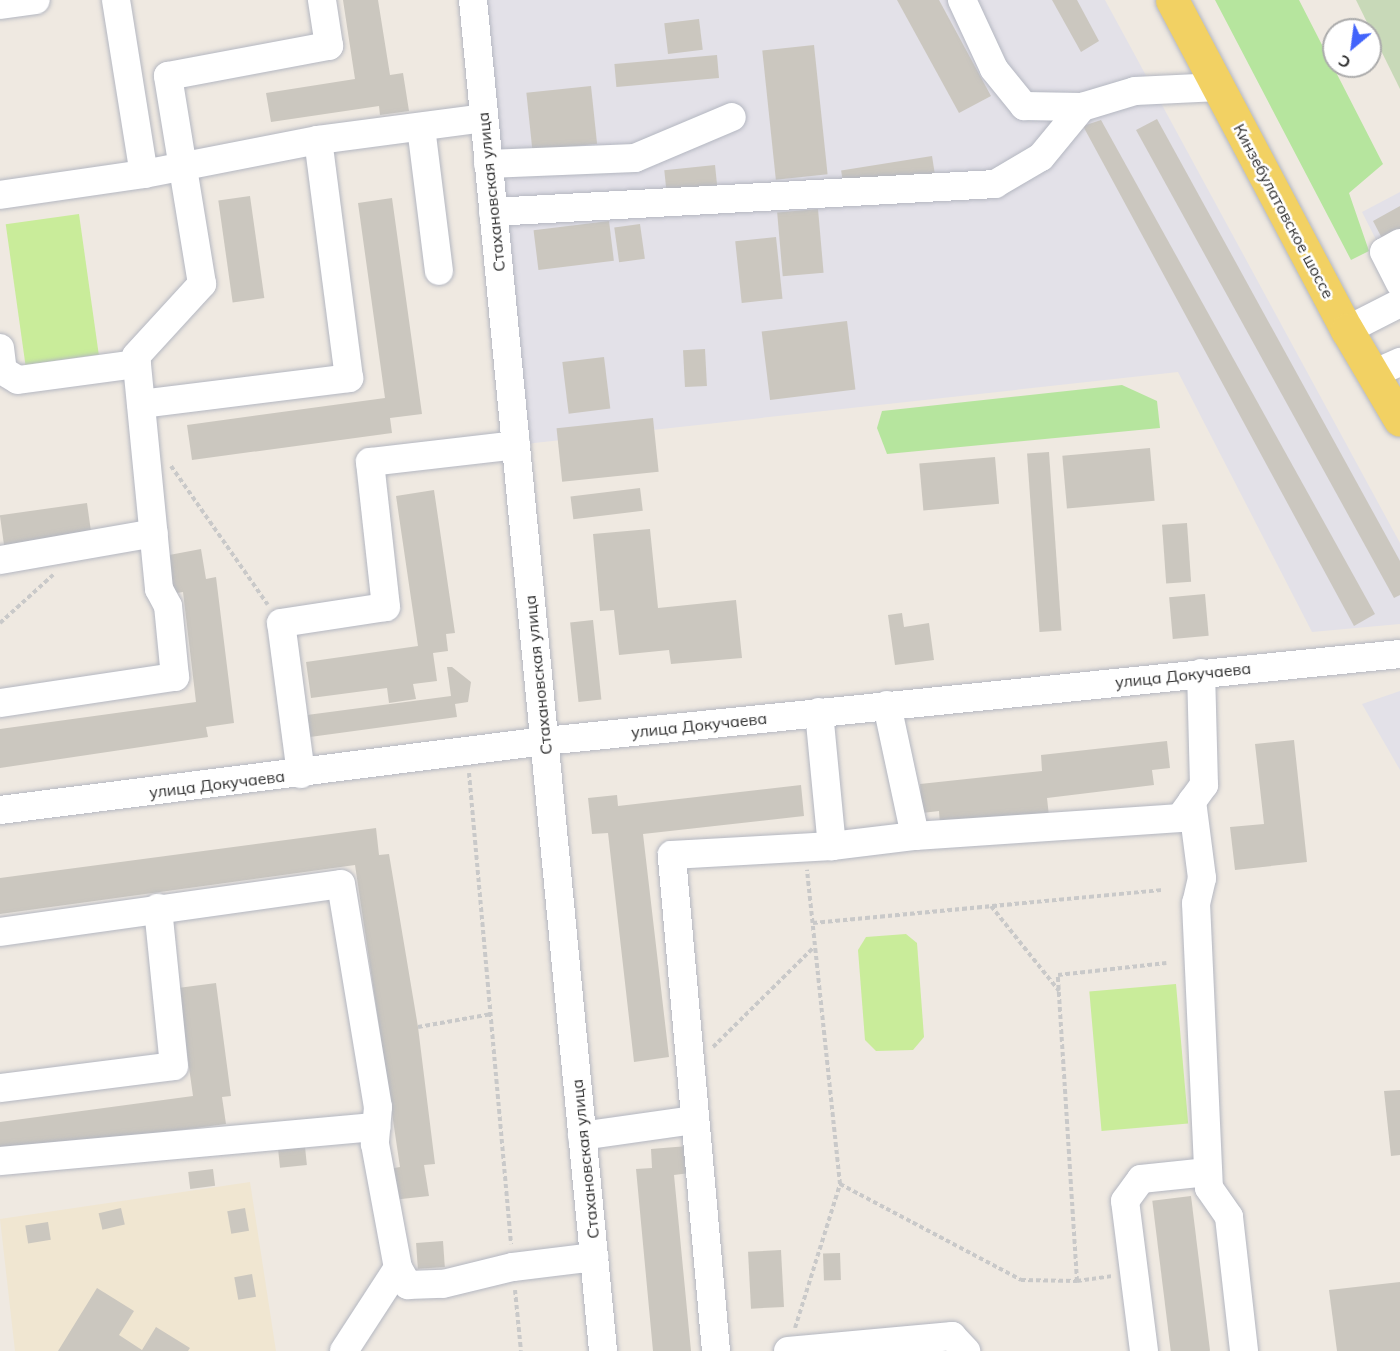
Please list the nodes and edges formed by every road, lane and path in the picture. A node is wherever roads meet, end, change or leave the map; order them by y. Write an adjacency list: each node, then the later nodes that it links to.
1 (36, 0): 7 (street)
2 (116, 0): 16 (street)
3 (322, 0): 14 (street)
4 (472, 0): 11 (street, Стахановская улица)
5 (962, 0): 9 (street)
6 (1172, 0): 8 (main road, Кинзебулатовское шоссе)
7 (0, 5)
8 (1219, 87): 9 (street); 23 (main road, Кинзебулатовское шоссе)
9 (1082, 107): 18 (street)
10 (732, 117): 15 (street)
11 (484, 118): 12 (street); 15 (street, Стахановская улица)
12 (421, 126): 13 (street); 20 (street)
13 (318, 140): 14 (street); 27 (street)
14 (182, 165): 16 (street); 25 (street)
15 (488, 165): 18 (street, Стахановская улица)
16 (144, 174): 17 (street)
17 (0, 195)
18 (493, 212): 29 (street, Стахановская улица)
19 (1400, 243): 21 (street)
20 (440, 271)
21 (1400, 283)
22 (1400, 303): 23 (street)
23 (1347, 330): 26 (main road, Кинзебулатовское шоссе)
24 (0, 348): 25 (street)
25 (136, 364): 27 (street)
26 (1386, 368): 28 (main road, Кинзебулатовское шоссе)
27 (141, 404): 31 (street)
28 (1400, 420)
29 (516, 445): 35 (street); 41 (street, Стахановская улица)
30 (169, 463): 35 (path)
31 (154, 533): 32 (street); 38 (street)
32 (82, 545): 33 (street); 34 (path)
33 (0, 560)
34 (0, 623)
35 (281, 623): 43 (street)
36 (1400, 654): 37 (street, улица Докучаева)
37 (1201, 673): 39 (street, улица Докучаева); 44 (street)
38 (0, 703)
39 (887, 705): 40 (street, улица Докучаева); 46 (street)
40 (819, 712): 41 (street, улица Докучаева); 47 (street)
41 (544, 741): 42 (street, улица Докучаева); 62 (street, Стахановская улица)
42 (467, 752): 43 (street, улица Докучаева); 56 (path)
43 (301, 774): 45 (street, улица Докучаева)
44 (1192, 801): 46 (street); 64 (street)
45 (0, 810)
46 (915, 836): 47 (street)
47 (818, 847): 51 (path); 60 (street)
48 (1163, 890): 49 (path)
49 (991, 906): 51 (path); 55 (path)
50 (158, 909): 52 (street); 59 (street); 61 (street)
51 (813, 923): 53 (path)
52 (0, 932)
53 (815, 946): 58 (path); 65 (path)
54 (1166, 963): 55 (path)
55 (1059, 991): 70 (path)
56 (492, 1014): 57 (path); 67 (path)
57 (418, 1027)
58 (709, 1050)
59 (0, 1088)
60 (695, 1120): 62 (street); 74 (street)
61 (376, 1127): 63 (street); 68 (street)
62 (582, 1136): 66 (street, Стахановская улица)
63 (0, 1161)
64 (1208, 1172): 69 (street); 78 (street)
65 (840, 1184): 70 (path); 75 (path)
66 (594, 1257): 67 (street); 73 (street, Стахановская улица)
67 (513, 1267): 68 (street); 72 (path)
68 (398, 1268): 71 (street)
69 (1136, 1273): 70 (path); 77 (street)
70 (1077, 1281)
71 (344, 1351)
72 (521, 1351)
73 (603, 1351)
74 (716, 1351)
75 (788, 1351): 76 (street)
76 (966, 1351)
77 (1144, 1351)
78 (1244, 1351)

